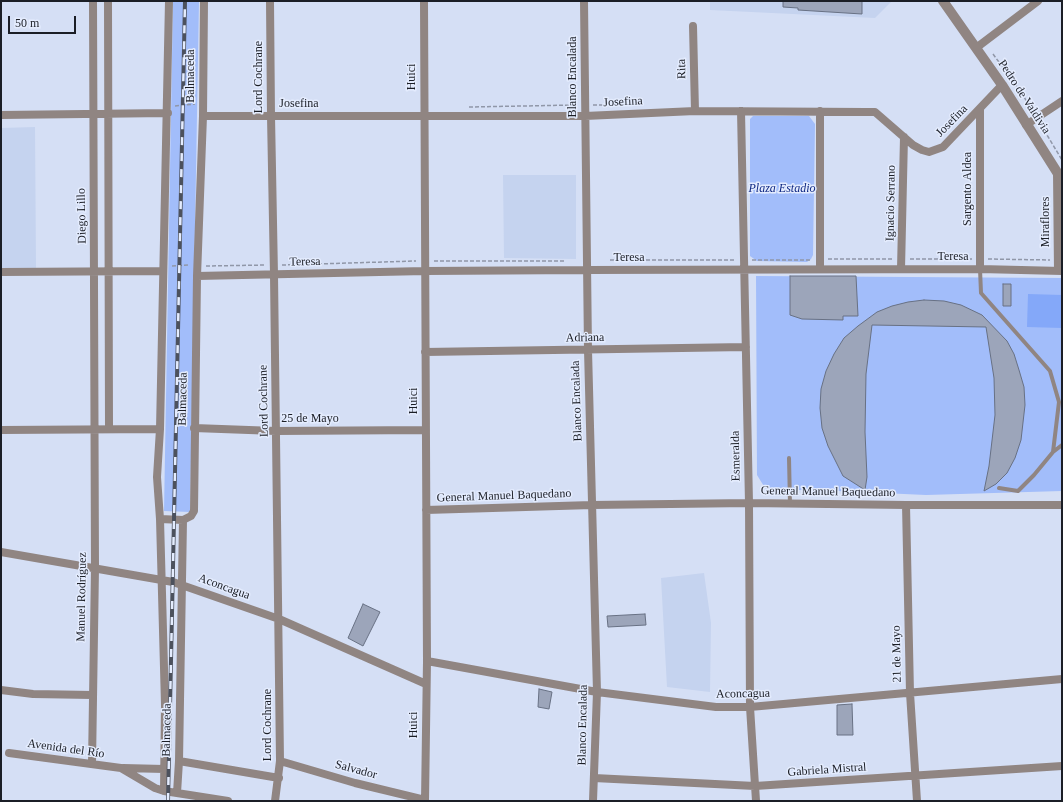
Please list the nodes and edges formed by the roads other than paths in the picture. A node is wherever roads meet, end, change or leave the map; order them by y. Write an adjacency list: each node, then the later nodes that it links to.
1 (93, 1): 19 (street, Diego Lillo)
2 (108, 1): 20 (street)
3 (169, 1): 15 (street, Balmaceda)
4 (204, 1): 22 (street, Balmaceda)
5 (270, 1): 23 (street, Lord Cochrane)
6 (424, 1): 24 (street, Huici)
7 (584, 1): 25 (street, Blanco Encalada)
8 (943, 1): 11 (street, Pedro de Valdivia)
9 (1038, 1): 11 (street)
10 (693, 26): 16 (street, Rita)
11 (976, 48): 12 (street, Pedro de Valdivia)
12 (1000, 82): 14 (street, Josefina); 26 (street, Pedro de Valdivia)
13 (1062, 101): 26 (street)
14 (980, 109): 27 (street, Josefina); 31 (street, Sargento Aldea)
15 (168, 110): 20 (street); 36 (street, Balmaceda)
16 (695, 111): 17 (street, Josefina); 25 (street, Josefina)
17 (741, 111): 18 (street, Josefina); 33 (street, Esmeralda)
18 (820, 111): 27 (street, Josefina); 29 (street)
19 (92, 114): 20 (street); 21 (street); 34 (street, Diego Lillo)
20 (108, 114): 35 (street)
21 (1, 115)
22 (203, 116): 23 (street, Josefina); 41 (street, Balmaceda)
23 (270, 116): 24 (street, Josefina); 40 (street, Lord Cochrane)
24 (424, 116): 25 (street, Josefina); 37 (street, Huici)
25 (585, 116): 32 (street, Blanco Encalada)
26 (1026, 125): 28 (street, Pedro de Valdivia)
27 (904, 137): 30 (street, Ignacio Serrano)
28 (1060, 177): 38 (street, Miraflores)
29 (820, 269): 30 (street, Teresa); 33 (street, Teresa)
30 (901, 269): 31 (street, Teresa)
31 (980, 269): 38 (street, Teresa); 53 (lane)
32 (586, 270): 33 (street, Teresa); 37 (street, Teresa); 43 (street, Blanco Encalada)
33 (744, 270): 42 (street, Esmeralda)
34 (94, 271): 35 (street); 39 (street); 49 (street, Diego Lillo)
35 (108, 271): 36 (street); 46 (street)
36 (164, 271): 47 (street, Balmaceda)
37 (425, 271): 40 (street, Teresa); 44 (street, Huici)
38 (1060, 271)
39 (1, 272)
40 (274, 275): 41 (street, Teresa); 51 (street, Lord Cochrane)
41 (197, 276): 45 (street, Balmaceda)
42 (746, 347): 43 (street, Adriana); 56 (street, Esmeralda)
43 (588, 350): 44 (street, Adriana); 58 (street, Blanco Encalada)
44 (425, 352): 50 (street, Huici)
45 (194, 428): 51 (street, 25 de Mayo); 63 (street, Balmaceda)
46 (109, 429): 47 (street); 49 (street)
47 (160, 429): 62 (street, Balmaceda)
48 (1, 430): 49 (street)
49 (94, 430): 65 (street, Manuel Rodríguez)
50 (426, 430): 51 (street, 25 de Mayo); 61 (street, Huici)
51 (276, 431): 68 (street, Lord Cochrane)
52 (1062, 445): 53 (lane)
53 (1054, 452): 55 (lane)
54 (789, 458): 57 (lane)
55 (999, 488)
56 (749, 503): 57 (street, General Manuel Baquedano); 58 (street, General Manuel Baquedano); 76 (street, Esmeralda)
57 (790, 504): 59 (street, General Manuel Baquedano)
58 (592, 505): 61 (street, General Manuel Baquedano); 73 (street, Blanco Encalada)
59 (906, 505): 60 (street, General Manuel Baquedano); 74 (street, 21 de Mayo)
60 (1062, 505)
61 (426, 510): 69 (street, Huici)
62 (160, 519): 63 (street); 66 (street, Balmaceda)
63 (183, 520): 67 (street, Balmaceda)
64 (1, 552): 65 (street, Aconcagua)
65 (95, 568): 66 (street, Aconcagua); 75 (street, Manuel Rodríguez)
66 (162, 580): 67 (street, Aconcagua); 83 (street, Balmaceda)
67 (181, 584): 68 (street, Aconcagua); 78 (street, Balmaceda)
68 (279, 619): 71 (street, Aconcagua); 79 (street, Lord Cochrane)
69 (426, 661): 71 (street, Huici); 73 (street, Aconcagua)
70 (1062, 679): 74 (street, Aconcagua)
71 (426, 684): 92 (street, Huici)
72 (1, 690): 75 (street)
73 (597, 692): 76 (street, Aconcagua); 86 (street, Blanco Encalada)
74 (910, 694): 76 (street, Aconcagua); 84 (street, 21 de Mayo)
75 (92, 695): 80 (street, Manuel Rodríguez)
76 (750, 708): 87 (street, Esmeralda)
77 (9, 753): 80 (street, Avenida del Río)
78 (179, 761): 85 (street); 89 (street, Balmaceda)
79 (280, 761): 85 (street, Lord Cochrane); 92 (street, Salvador)
80 (92, 764): 82 (street, Avenida del Río)
81 (1062, 766): 84 (street, Gabriela Mistral)
82 (121, 768): 83 (street, Avenida del Río); 88 (street, Avenida del Río)
83 (164, 769): 88 (street, Balmaceda)
84 (916, 776): 87 (street, Gabriela Mistral); 95 (street, 21 de Mayo)
85 (279, 778): 91 (street, Lord Cochrane)
86 (594, 778): 87 (street, Gabriela Mistral); 93 (street, Blanco Encalada)
87 (755, 786): 94 (street, Esmeralda)
88 (164, 791): 89 (street, Avenida del Río)
89 (177, 793): 90 (street, Avenida del Río)
90 (228, 801)
91 (275, 801)
92 (425, 801)
93 (593, 801)
94 (756, 801)
95 (917, 801)

